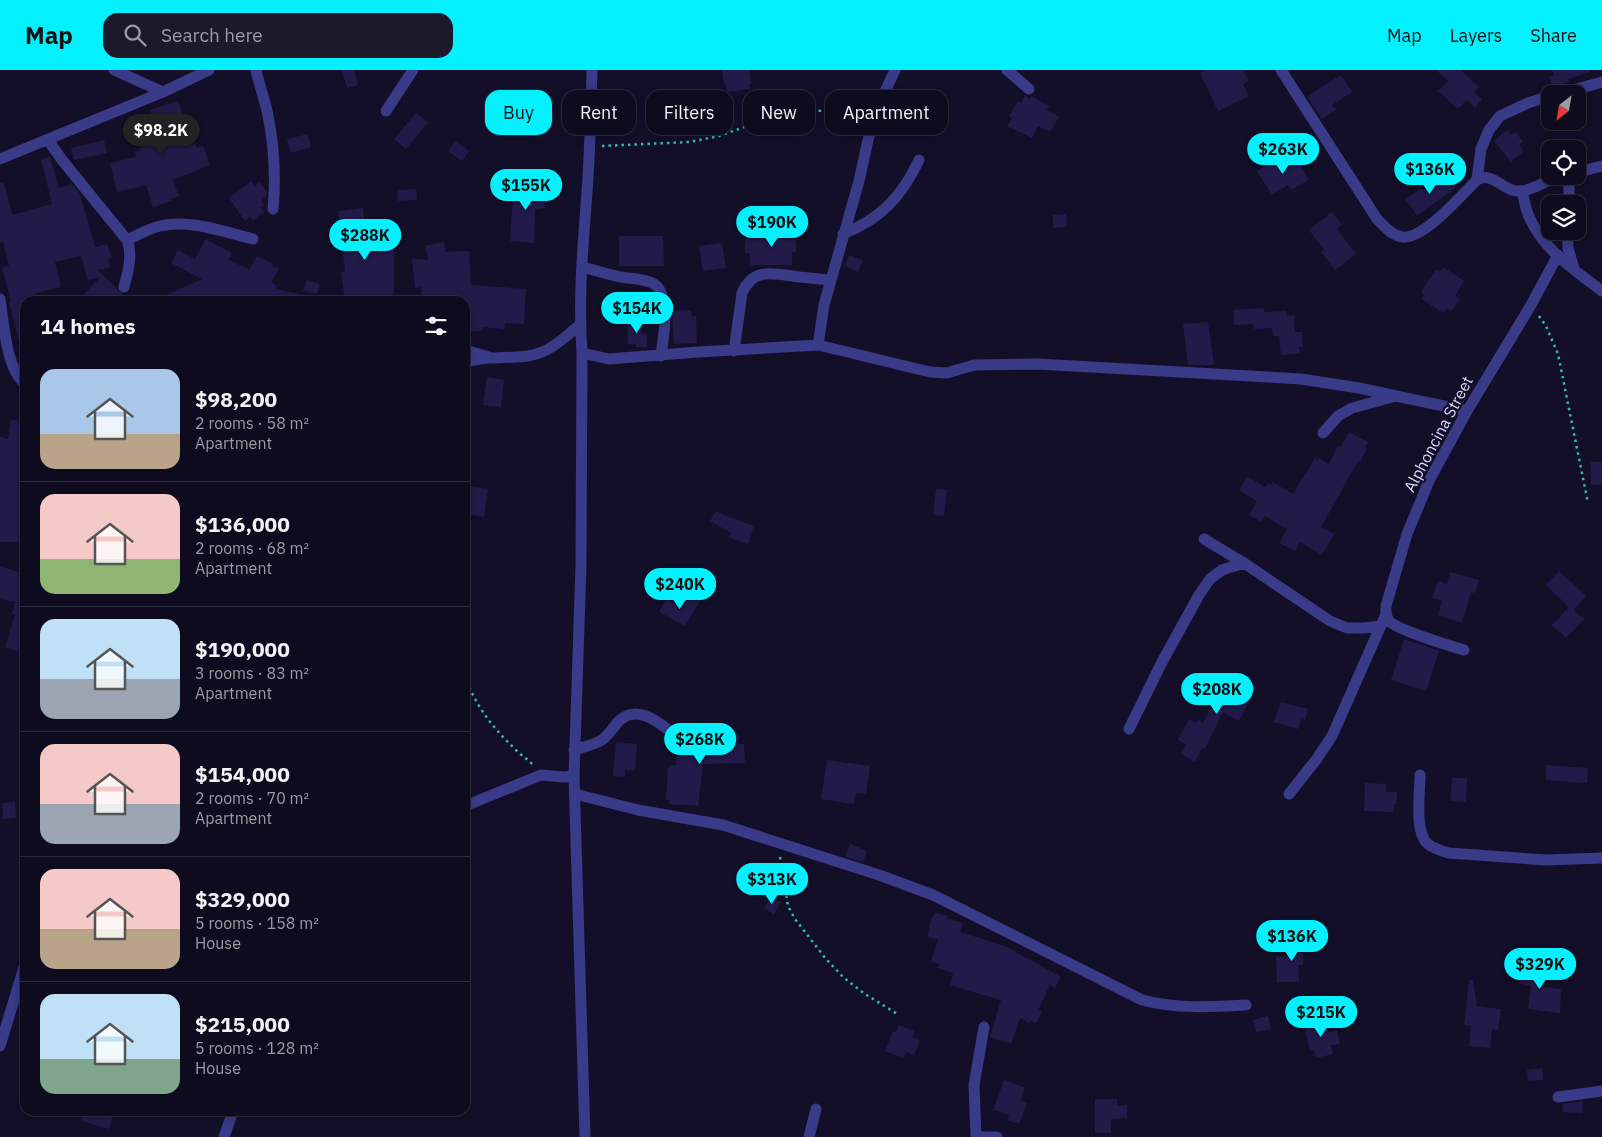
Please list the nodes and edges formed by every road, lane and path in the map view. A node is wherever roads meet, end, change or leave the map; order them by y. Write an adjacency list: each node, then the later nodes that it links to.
1 (114, 70): 13 (street)
2 (210, 70): 13 (street)
3 (256, 70): 27 (street)
4 (413, 70): 16 (street)
5 (592, 70): 19 (street)
6 (895, 70): 12 (street)
7 (1007, 70): 11 (street)
8 (1281, 70): 24 (street)
9 (1602, 82): 10 (street)
10 (1586, 86)
11 (1029, 89)
12 (886, 90)
13 (163, 92): 18 (street)
14 (1541, 99): 24 (street)
15 (825, 110): 19 (path)
16 (386, 111)
17 (870, 135): 28 (street)
18 (48, 140): 20 (street); 30 (street)
19 (590, 146): 33 (street)
20 (0, 159)
21 (920, 160): 28 (street)
22 (1602, 166): 23 (street)
23 (1586, 170)
24 (1477, 180): 26 (street)
25 (1541, 184): 26 (street)
26 (1522, 191): 32 (street)
27 (273, 209)
28 (843, 234): 35 (street)
29 (253, 239): 30 (street)
30 (127, 240): 36 (street)
31 (1568, 240): 34 (street)
32 (1558, 255): 34 (street); 39 (street, Alphoncina Street)
33 (582, 267): 40 (street); 45 (street)
34 (1575, 271): 37 (street)
35 (830, 280): 41 (street); 43 (street)
36 (124, 287)
37 (1602, 290)
38 (0, 299): 48 (street)
39 (1531, 305): 50 (street, Alphoncina Street); 52 (path)
40 (580, 325): 44 (street); 46 (street)
41 (818, 345): 43 (street); 49 (street)
42 (470, 351): 46 (street)
43 (734, 351): 45 (street)
44 (582, 353): 45 (street); 61 (street)
45 (661, 356)
46 (494, 358): 47 (street)
47 (470, 362)
48 (20, 380)
49 (1396, 396): 50 (street); 51 (street)
50 (1467, 411): 55 (street, Alphoncina Street)
51 (1323, 433)
52 (1588, 503)
53 (1204, 539): 54 (street)
54 (1244, 563): 56 (street); 59 (street)
55 (1386, 614): 56 (street, Alphoncina Street); 57 (street)
56 (1380, 626): 66 (street, Alphoncina Street)
57 (1464, 650)
58 (470, 687): 62 (path)
59 (1129, 729)
60 (676, 736): 61 (street)
61 (574, 750): 64 (street)
62 (541, 775): 64 (street); 67 (street)
63 (1420, 775): 69 (street)
64 (574, 776): 65 (street)
65 (575, 794): 68 (street); 80 (street)
66 (1289, 794)
67 (470, 804)
68 (779, 843): 71 (street); 72 (path)
69 (1602, 858)
70 (20, 980): 74 (street)
71 (1246, 1004)
72 (899, 1015)
73 (984, 1028): 82 (street)
74 (0, 1046)
75 (1602, 1091): 76 (street)
76 (1558, 1097)
77 (816, 1109): 81 (street)
78 (231, 1116): 79 (street)
79 (224, 1137)
80 (585, 1137)
81 (809, 1137)
82 (976, 1137)
83 (980, 1137): 84 (street)
84 (997, 1137)

